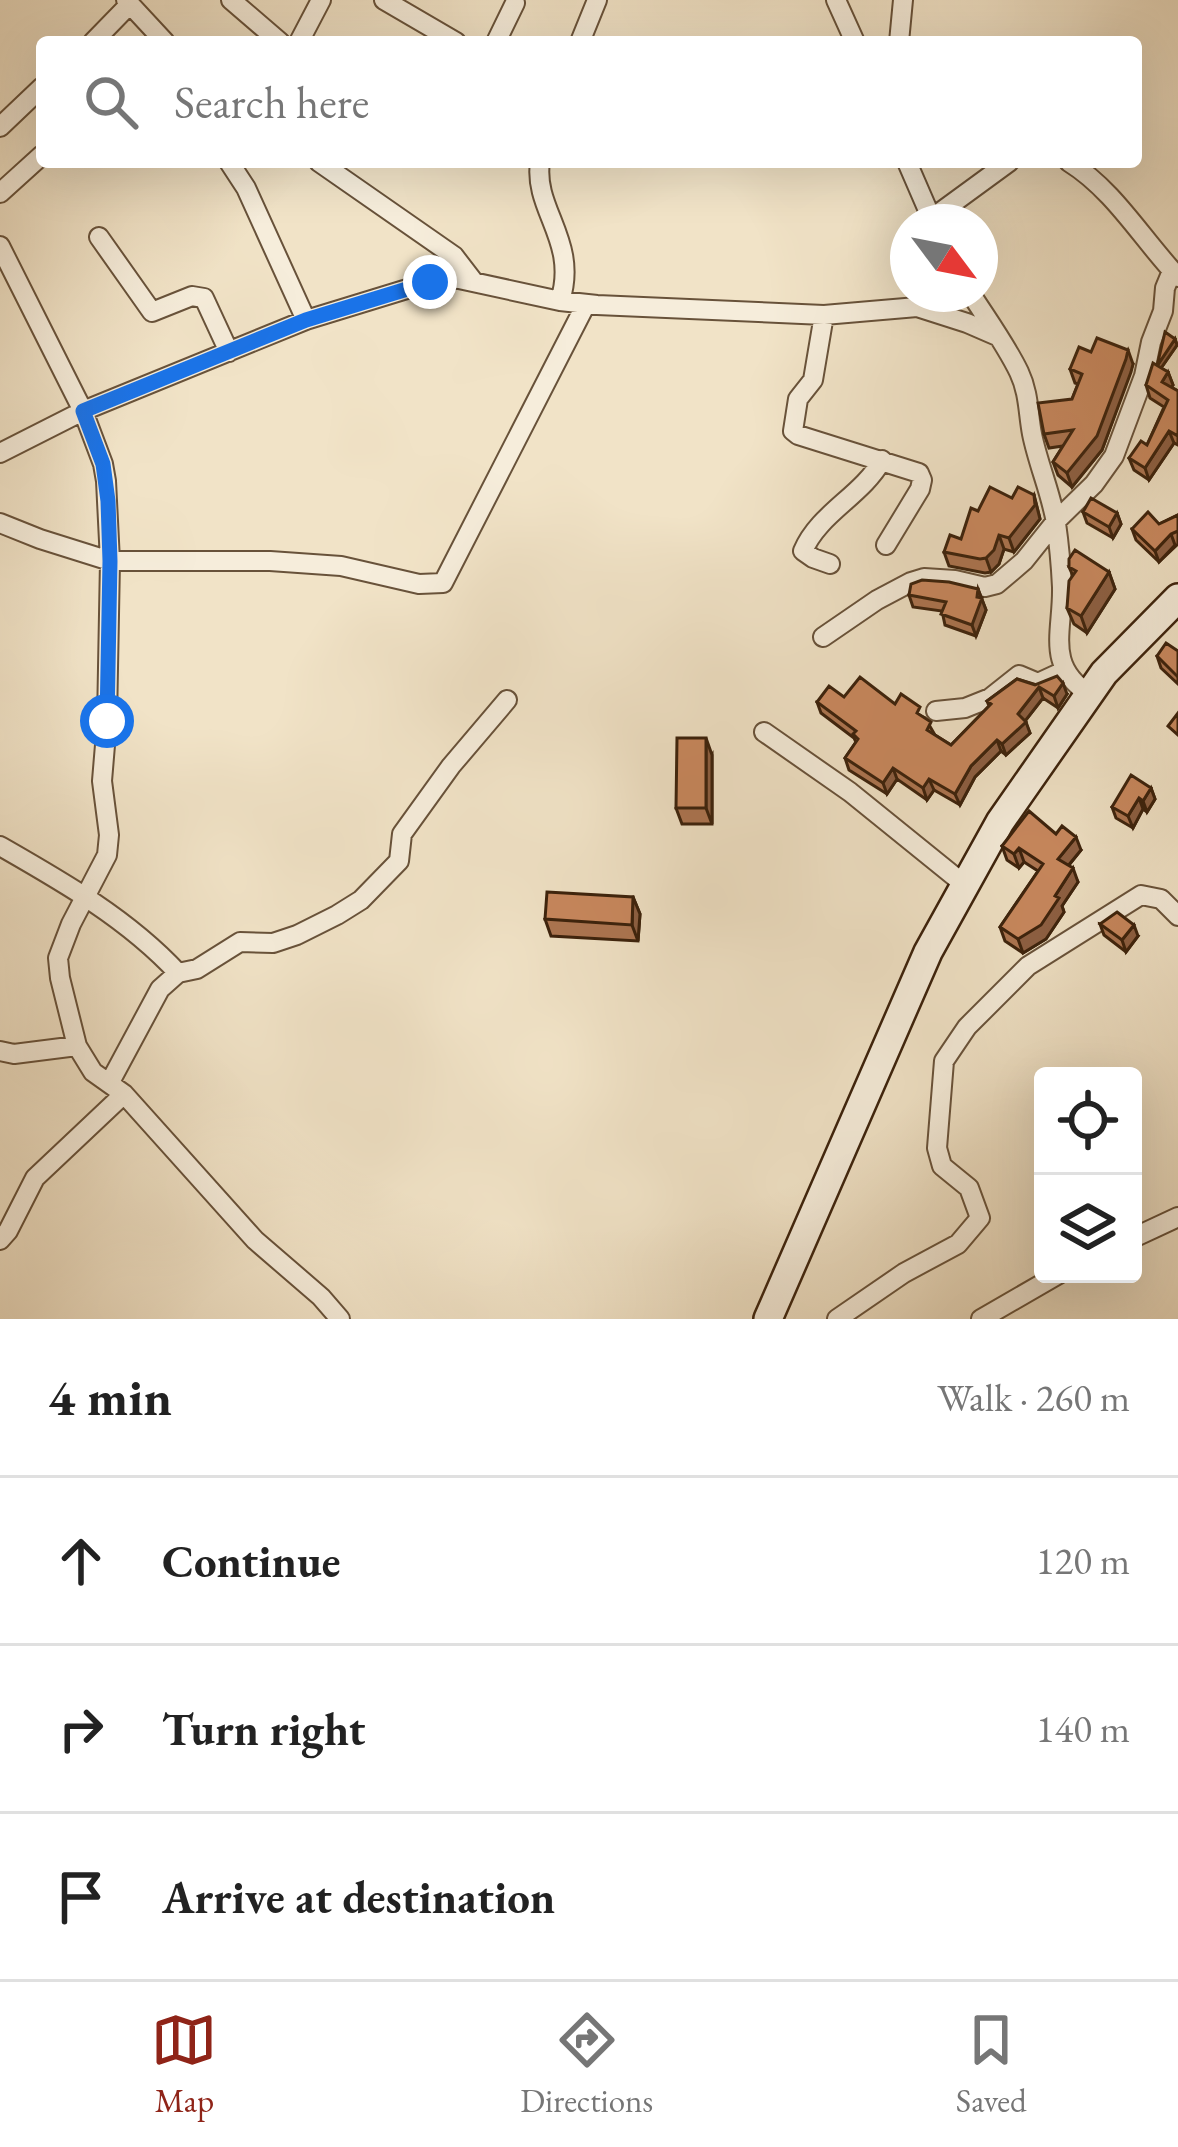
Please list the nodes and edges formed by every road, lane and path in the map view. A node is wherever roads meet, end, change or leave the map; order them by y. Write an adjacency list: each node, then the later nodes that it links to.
1 (231, 0): 11 (street)
2 (321, 0): 12 (street)
3 (384, 0): 13 (street)
4 (597, 0): 15 (street)
5 (836, 0): 16 (street)
6 (903, 0): 17 (street)
7 (128, 2): 9 (street); 10 (street)
8 (514, 3): 14 (street)
9 (98, 36)
10 (159, 36)
11 (273, 36)
12 (302, 36)
13 (446, 36)
14 (499, 36)
15 (582, 36)
16 (852, 36)
17 (900, 36)
18 (36, 93): 19 (street)
19 (0, 127)
20 (36, 160): 27 (street)
21 (233, 168): 38 (street)
22 (328, 168): 33 (street)
23 (539, 168): 34 (street)
24 (910, 168): 28 (street)
25 (1001, 168): 29 (street)
26 (1076, 168): 32 (street)
27 (0, 193)
28 (925, 204)
29 (953, 204)
30 (99, 237): 40 (street)
31 (0, 246): 41 (street)
32 (1175, 274): 44 (street)
33 (474, 282): 34 (street); 38 (street)
34 (560, 301): 35 (street)
35 (586, 304): 37 (street); 47 (street)
36 (982, 312): 39 (street)
37 (824, 315): 39 (street); 43 (street)
38 (306, 320): 40 (street)
39 (997, 336): 44 (street)
40 (229, 352): 41 (street)
41 (83, 411): 42 (street); 47 (street)
42 (0, 453)
43 (882, 460): 46 (street); 48 (street)
44 (1056, 521): 50 (street); 51 (street)
45 (0, 523): 47 (street)
46 (886, 544)
47 (110, 561): 58 (street)
48 (830, 564)
49 (1178, 598): 52 (main road)
50 (823, 637)
51 (1064, 671): 52 (street); 54 (street)
52 (1089, 694): 57 (main road)
53 (507, 700): 60 (street)
54 (936, 711)
55 (764, 732): 57 (street)
56 (0, 846): 58 (street)
57 (965, 885): 69 (main road)
58 (86, 896): 60 (street); 61 (street)
59 (1178, 916): 70 (street)
60 (178, 973): 63 (street)
61 (77, 1046): 62 (street); 63 (street)
62 (0, 1051)
63 (117, 1088): 66 (street); 68 (street)
64 (1178, 1217): 65 (street)
65 (1142, 1234)
66 (0, 1240)
67 (1043, 1283): 71 (street)
68 (340, 1319)
69 (768, 1319)
70 (837, 1319)
71 (981, 1319)

